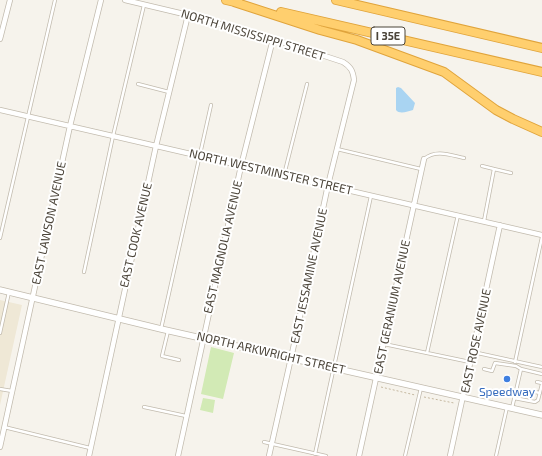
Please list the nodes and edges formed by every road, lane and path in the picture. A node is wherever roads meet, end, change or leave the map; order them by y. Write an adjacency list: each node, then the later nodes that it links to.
1 (10, 0): 9 (street)
2 (55, 0): 19 (lane)
3 (101, 0): 20 (street, EAST LAWSON AVENUE)
4 (125, 0): 7 (street, NORTH MISSISSIPPI STREET)
5 (336, 0): 11 (highway, I 35E)
6 (230, 1): 13 (highway, I 35E); 21 (highway)
7 (144, 5): 8 (street, NORTH MISSISSIPPI STREET); 22 (lane)
8 (188, 15): 10 (street, NORTH MISSISSIPPI STREET); 16 (street, EAST COOK AVENUE)
9 (0, 39)
10 (273, 39): 12 (street, NORTH MISSISSIPPI STREET); 28 (street, EAST MAGNOLIA AVENUE)
11 (542, 48)
12 (353, 72): 24 (street, EAST JESSAMINE AVENUE)
13 (542, 72)
14 (138, 84): 16 (lane)
15 (307, 84): 33 (lane)
16 (169, 92): 23 (street, EAST COOK AVENUE)
17 (211, 105): 25 (lane)
18 (0, 110): 19 (street, NORTH WESTMINSTER STREET)
19 (28, 116): 20 (street, NORTH WESTMINSTER STREET); 41 (lane)
20 (70, 126): 22 (street, NORTH WESTMINSTER STREET); 45 (street, EAST LAWSON AVENUE)
21 (542, 132)
22 (113, 136): 23 (street, NORTH WESTMINSTER STREET); 42 (lane)
23 (156, 146): 25 (street, NORTH WESTMINSTER STREET); 46 (street, EAST COOK AVENUE)
24 (337, 150): 30 (lane); 34 (street, EAST JESSAMINE AVENUE)
25 (199, 156): 28 (street, NORTH WESTMINSTER STREET); 47 (lane)
26 (464, 158): 27 (lane)
27 (424, 159): 30 (street, EAST GERANIUM AVENUE)
28 (241, 166): 33 (street, NORTH WESTMINSTER STREET); 50 (street, EAST MAGNOLIA AVENUE)
29 (482, 166): 31 (lane)
30 (421, 169): 36 (street, EAST GERANIUM AVENUE)
31 (494, 169): 32 (lane); 38 (lane)
32 (511, 174)
33 (284, 175): 34 (street, NORTH WESTMINSTER STREET)
34 (328, 185): 35 (street, NORTH WESTMINSTER STREET); 54 (street, EAST JESSAMINE AVENUE)
35 (371, 195): 36 (street, NORTH WESTMINSTER STREET); 58 (lane)
36 (414, 205): 37 (street, NORTH WESTMINSTER STREET); 51 (street, EAST GERANIUM AVENUE)
37 (458, 215): 38 (street, NORTH WESTMINSTER STREET); 53 (lane)
38 (484, 221): 39 (street, NORTH WESTMINSTER STREET)
39 (500, 225): 40 (street, NORTH WESTMINSTER STREET); 52 (street, EAST ROSE AVENUE)
40 (542, 236): 57 (lane)
41 (0, 238)
42 (84, 272)
43 (0, 290): 44 (street, NORTH ARKWRIGHT STREET)
44 (9, 292): 45 (street, NORTH ARKWRIGHT STREET); 49 (lane)
45 (32, 297): 46 (street, NORTH ARKWRIGHT STREET); 72 (street, EAST LAWSON AVENUE)
46 (118, 318): 47 (street, NORTH ARKWRIGHT STREET); 85 (street, EAST COOK AVENUE)
47 (161, 329): 48 (street, NORTH ARKWRIGHT STREET)
48 (168, 330): 50 (street, NORTH ARKWRIGHT STREET); 55 (lane)
49 (0, 333)
50 (204, 338): 54 (street, NORTH ARKWRIGHT STREET); 80 (street, EAST MAGNOLIA AVENUE)
51 (384, 344): 53 (lane); 63 (street, EAST GERANIUM AVENUE)
52 (474, 352): 56 (street, EAST ROSE AVENUE); 57 (lane)
53 (427, 353): 56 (lane)
54 (291, 358): 58 (street, NORTH ARKWRIGHT STREET); 83 (street, EAST JESSAMINE AVENUE)
55 (179, 360)
56 (471, 362): 75 (street, EAST ROSE AVENUE)
57 (516, 362): 59 (lane)
58 (334, 367): 63 (street, NORTH ARKWRIGHT STREET); 86 (lane)
59 (542, 367)
60 (484, 369): 61 (lane)
61 (521, 369): 62 (lane); 64 (lane)
62 (542, 374)
63 (377, 378): 68 (street, NORTH ARKWRIGHT STREET); 91 (street, EAST GERANIUM AVENUE)
64 (519, 378): 65 (lane); 69 (lane)
65 (523, 379)
66 (537, 382): 67 (lane)
67 (542, 384): 74 (lane)
68 (421, 387): 75 (street, NORTH ARKWRIGHT STREET); 92 (lane)
69 (517, 388): 71 (lane); 76 (lane)
70 (0, 389): 72 (lane)
71 (521, 389)
72 (12, 391): 81 (street, EAST LAWSON AVENUE)
73 (535, 392): 74 (lane)
74 (540, 393): 76 (lane)
75 (463, 397): 78 (street, NORTH ARKWRIGHT STREET); 93 (street, EAST ROSE AVENUE)
76 (514, 398): 78 (lane)
77 (144, 407): 80 (lane)
78 (509, 408): 79 (street, NORTH ARKWRIGHT STREET); 94 (lane)
79 (542, 415)
80 (187, 416): 88 (street, EAST MAGNOLIA AVENUE)
81 (4, 428): 84 (street, EAST LAWSON AVENUE); 85 (lane)
82 (264, 442): 83 (lane)
83 (272, 444): 86 (lane); 89 (street, EAST JESSAMINE AVENUE)
84 (0, 447)
85 (90, 448): 87 (street, EAST COOK AVENUE)
86 (315, 454): 90 (lane)
87 (88, 456)
88 (178, 456)
89 (269, 456)
90 (326, 456)
91 (360, 456)
92 (405, 456)
93 (450, 456)
94 (496, 456)

